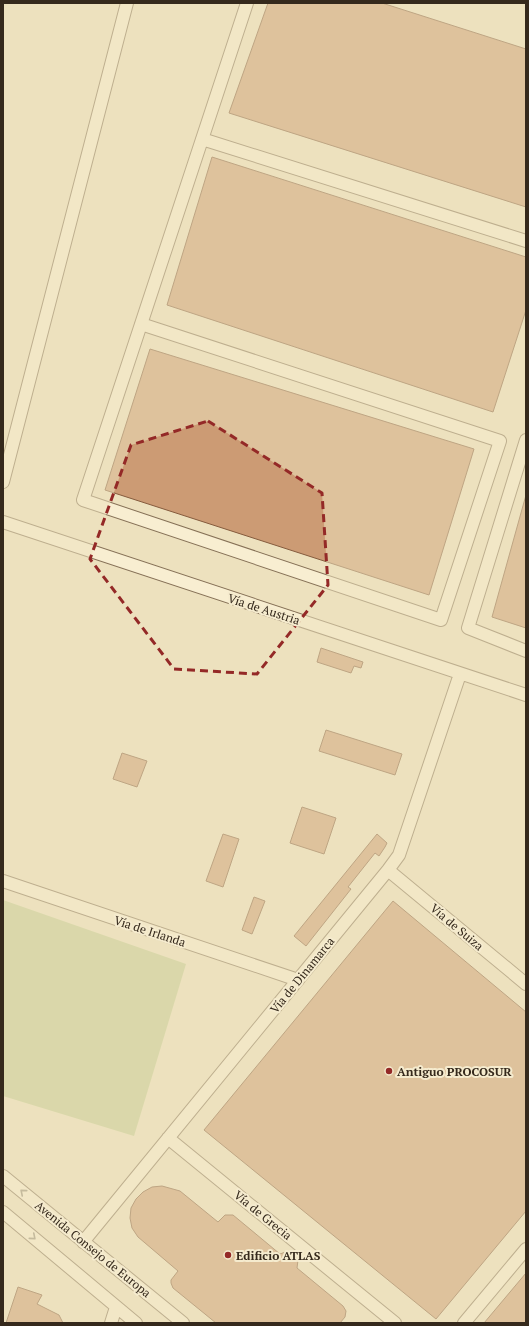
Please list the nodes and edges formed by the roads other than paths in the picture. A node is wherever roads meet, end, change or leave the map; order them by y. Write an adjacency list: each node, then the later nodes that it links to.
1 (127, 3): 7 (lane)
2 (247, 3): 3 (lane)
3 (202, 139): 4 (lane); 5 (lane)
4 (526, 241)
5 (141, 324): 5 (lane)
6 (526, 440): 9 (lane)
7 (3, 482)
8 (3, 522): 10 (lane, Vía de Austria)
9 (526, 651)
10 (460, 674): 11 (lane, Vía de Austria); 12 (lane, Vía de Dinamarca)
11 (526, 694)
12 (388, 870): 14 (lane, Vía de Dinamarca); 15 (lane, Vía de Suiza)
13 (3, 881): 14 (lane, Vía de Irlanda)
14 (298, 980): 16 (lane, Vía de Dinamarca)
15 (526, 984)
16 (168, 1138): 19 (lane, Vía de Dinamarca); 25 (lane, Vía de Grecia)
17 (3, 1176): 19 (lane, Avenida Consejo de Europa, one-way to 17)
18 (3, 1212): 21 (lane, one-way to 21)
19 (83, 1242): 24 (lane, Avenida Consejo de Europa)
20 (526, 1249): 26 (lane)
21 (116, 1307): 22 (lane); 23 (lane)
22 (111, 1323)
23 (136, 1323)
24 (183, 1323)
25 (396, 1323)
26 (464, 1323)

